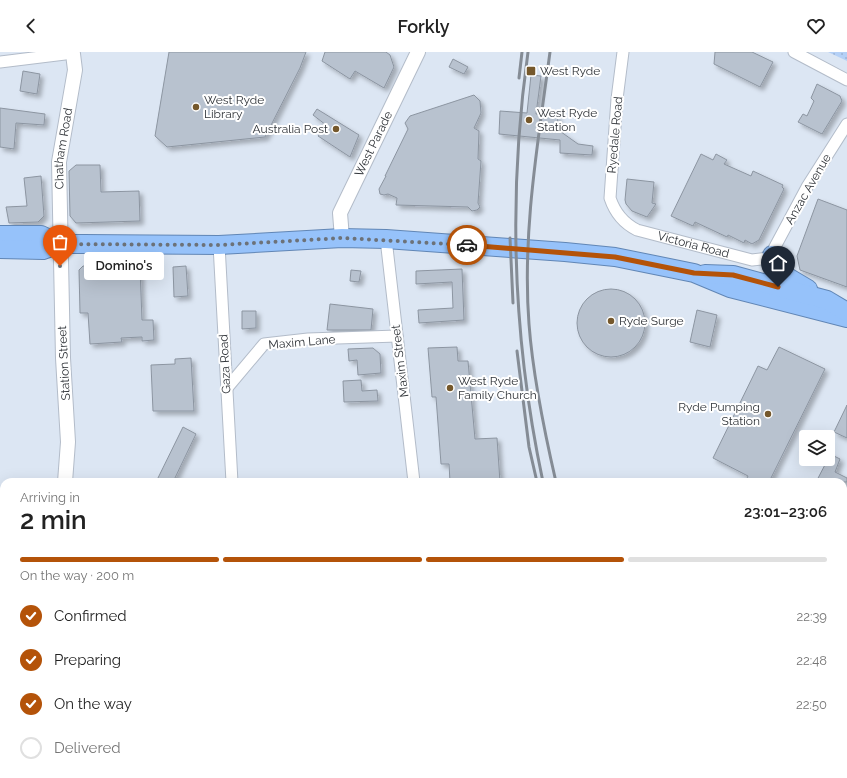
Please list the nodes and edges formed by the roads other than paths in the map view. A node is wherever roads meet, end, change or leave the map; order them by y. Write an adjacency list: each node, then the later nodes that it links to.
1 (418, 52): 10 (street, West Parade)
2 (623, 52): 8 (street, Ryedale Road)
3 (794, 52): 6 (street)
4 (69, 53): 5 (street); 12 (street, Chatham Road)
5 (0, 62)
6 (847, 80)
7 (847, 124): 15 (street, Anzac Avenue)
8 (619, 216): 15 (street, Victoria Road)
9 (0, 236): 12 (highway, Victoria Road)
10 (342, 238): 11 (highway, Victoria Road); 13 (highway, Victoria Road)
11 (386, 239): 16 (highway, Victoria Road); 20 (street, Maxim Street)
12 (60, 244): 13 (highway, Victoria Road); 14 (highway, Victoria Road); 22 (street, Station Street)
13 (219, 245): 21 (street, Gaza Road)
14 (0, 249)
15 (772, 255): 17 (highway)
16 (694, 273): 17 (highway, Victoria Road); 19 (highway, Victoria Road)
17 (827, 300): 18 (highway, Victoria Road)
18 (847, 312)
19 (847, 318)
20 (397, 336): 21 (street, Maxim Lane); 24 (street, Maxim Street)
21 (227, 388): 23 (street, Gaza Road)
22 (65, 478)
23 (232, 478)
24 (414, 478)

